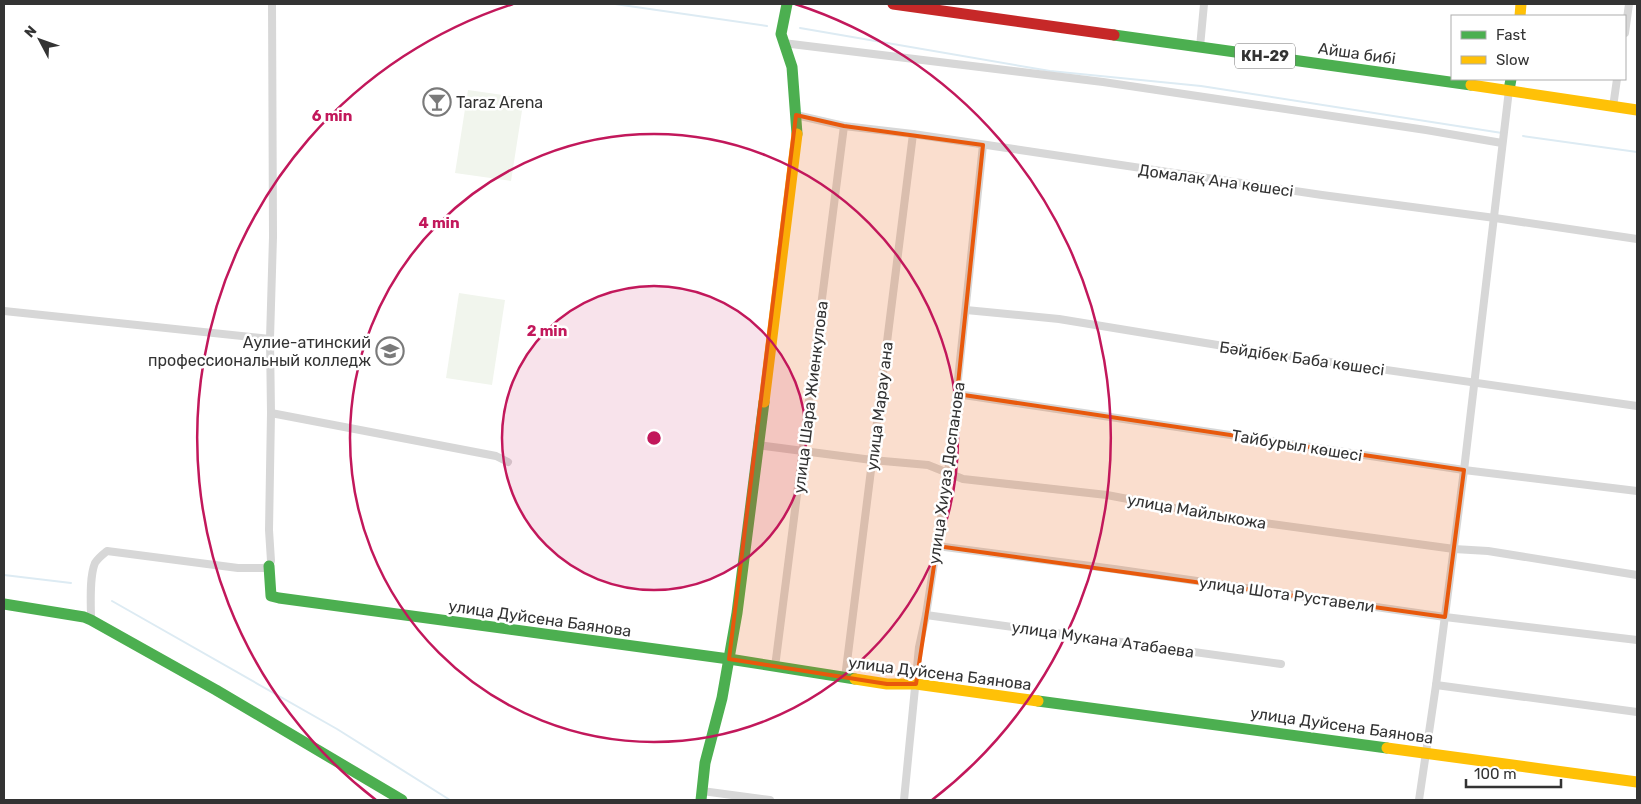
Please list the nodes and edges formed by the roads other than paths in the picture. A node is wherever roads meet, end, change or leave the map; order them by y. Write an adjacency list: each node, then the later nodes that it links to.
1 (272, 4): 24 (street)
2 (894, 4): 8 (street, Айша бибі / КН-29)
3 (1204, 4): 8 (street)
4 (786, 6): 7 (street)
5 (1632, 6): 6 (street)
6 (1626, 29)
7 (782, 38): 15 (street); 18 (street)
8 (1200, 47): 9 (street, Айша бибі / КН-29)
9 (1451, 77)
10 (1476, 80): 12 (street, Айша бибі / КН-29)
11 (1617, 80): 13 (street)
12 (1510, 84): 13 (street, Айша бибі / КН-29); 18 (street)
13 (1613, 107): 14 (street, Айша бибі / КН-29)
14 (1637, 110)
15 (796, 115): 16 (street, Домалақ Ана көшесі); 29 (street)
16 (844, 126): 17 (street, Домалақ Ана көшесі); 30 (street, улица Шара Жиенкулова)
17 (913, 134): 19 (street, Домалақ Ана көшесі); 31 (street, улица Марау ана)
18 (1502, 141): 20 (street)
19 (983, 145): 20 (street, Домалақ Ана көшесі); 22 (street, улица Хиуаз Доспанова)
20 (1495, 218): 21 (street, Домалақ Ана көшесі); 25 (street)
21 (1637, 239)
22 (966, 310): 25 (street, Бәйдібек Баба көшесі); 26 (street, улица Хиуаз Доспанова)
23 (4, 311): 24 (street)
24 (270, 339): 28 (street)
25 (1475, 382): 27 (street, Бәйдібек Баба көшесі); 33 (street)
26 (957, 394): 33 (street, Тайбурыл көшесі); 34 (street, улица Хиуаз Доспанова)
27 (1637, 406)
28 (271, 413): 32 (street); 38 (street)
29 (757, 445): 30 (street, улица Майлыкожа); 45 (street)
30 (804, 450): 31 (street, улица Майлыкожа); 47 (street, улица Шара Жиенкулова)
31 (872, 460): 34 (street, улица Майлыкожа); 48 (street, улица Марау ана)
32 (508, 462)
33 (1464, 470): 35 (street, Тайбурыл көшесі); 37 (street)
34 (948, 474): 36 (street, улица Хиуаз Доспанова); 37 (street, улица Майлыкожа)
35 (1637, 491)
36 (936, 546): 41 (street, улица Хиуаз Доспанова); 42 (street, улица Шота Руставели)
37 (1454, 549): 39 (street, улица Майлыкожа); 42 (street)
38 (269, 566): 43 (street); 45 (street, улица Дуйсена Баянова)
39 (1637, 574)
40 (4, 604): 43 (street)
41 (926, 615): 46 (street, улица Мукана Атабаева); 49 (street, улица Хиуаз Доспанова)
42 (1445, 617): 44 (street, улица Шота Руставели); 50 (street)
43 (90, 620): 55 (street)
44 (1637, 640)
45 (729, 659): 47 (street, улица Дуйсена Баянова); 54 (street)
46 (1281, 664)
47 (775, 668): 48 (street, улица Дуйсена Баянова)
48 (845, 678): 49 (street, улица Дуйсена Баянова)
49 (916, 684): 52 (street, улица Дуйсена Баянова); 57 (street, улица Хиуаз Доспанова)
50 (1436, 685): 51 (street); 52 (street)
51 (1637, 712)
52 (1426, 753): 53 (street, улица Дуйсена Баянова); 58 (street)
53 (1637, 782)
54 (702, 795): 56 (street)
55 (402, 800)
56 (770, 800)
57 (904, 800)
58 (1419, 800)

